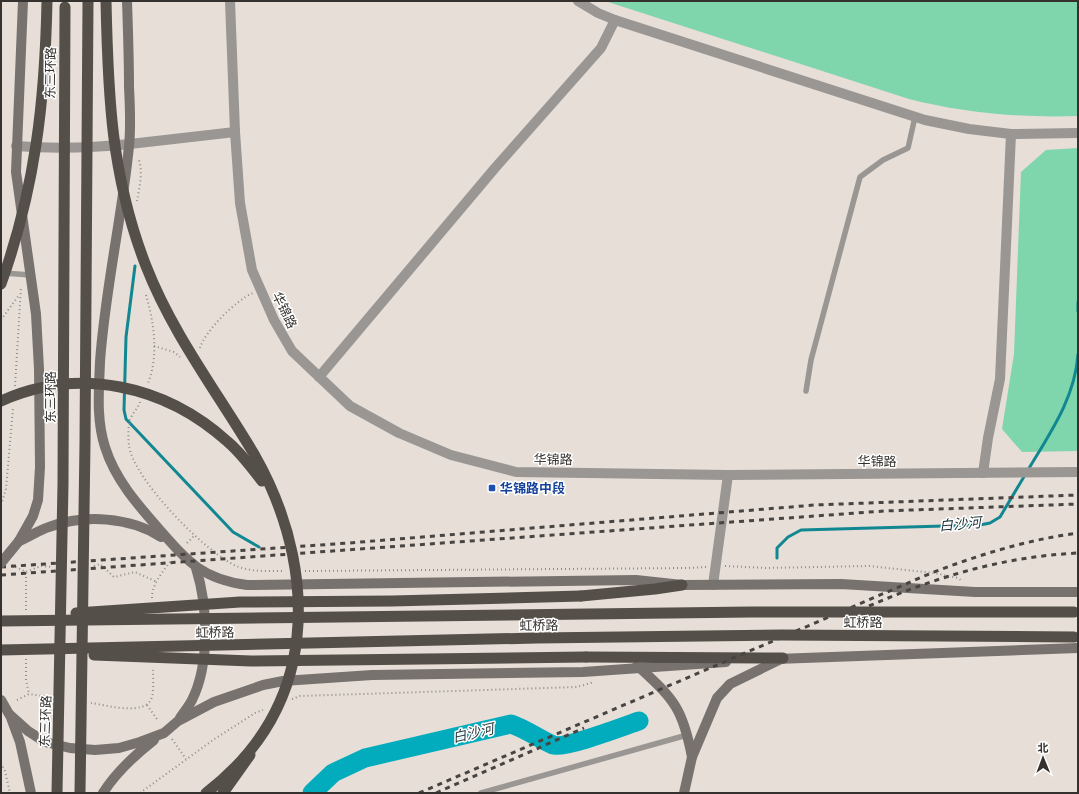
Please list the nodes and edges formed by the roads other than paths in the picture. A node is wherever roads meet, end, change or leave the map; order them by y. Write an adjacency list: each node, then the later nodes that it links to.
1 (23, 1): 15 (main road)
2 (47, 1): 18 (highway, bridge)
3 (88, 1): 51 (highway, bridge)
4 (106, 1): 25 (highway, bridge)
5 (127, 1): 14 (main road)
6 (230, 1): 11 (street, 华锦路)
7 (578, 1): 9 (street)
8 (65, 4): 50 (highway, 东三环路, bridge)
9 (615, 20): 10 (street); 19 (street)
10 (915, 117): 13 (street); 20 (lane)
11 (234, 132): 14 (street); 19 (street, 华锦路)
12 (1078, 133): 13 (street)
13 (1012, 134): 23 (street)
14 (130, 144): 15 (street); 27 (main road)
15 (16, 146): 17 (main road)
16 (1, 273): 17 (lane)
17 (27, 275): 26 (main road)
18 (1, 284)
19 (319, 377): 24 (street, 华锦路)
20 (806, 391)
21 (1, 401): 25 (highway, bridge)
22 (1078, 472): 23 (street, 华锦路)
23 (983, 473): 24 (street, 华锦路)
24 (728, 475): 31 (street)
25 (283, 520): 47 (highway, bridge)
26 (19, 541): 27 (main road); 28 (main road, bridge)
27 (173, 545): 29 (main road)
28 (6, 564)
29 (196, 568): 30 (main road); 44 (main road)
30 (682, 585): 31 (main road); 34 (highway, bridge)
31 (713, 585): 32 (main road)
32 (1078, 592)
33 (1078, 612): 34 (highway, 虹桥路, bridge)
34 (1, 620)
35 (1078, 636): 38 (highway, 虹桥路, bridge)
36 (1078, 648): 40 (main road)
37 (1, 650): 38 (highway, 虹桥路, bridge)
38 (26, 654): 39 (highway, bridge)
39 (586, 657): 40 (highway); 41 (main road)
40 (783, 658): 41 (main road); 48 (main road)
41 (640, 668): 44 (main road); 46 (main road)
42 (1, 700): 43 (main road)
43 (9, 714): 45 (main road); 49 (main road)
44 (178, 721): 45 (main road)
45 (164, 733): 52 (main road)
46 (687, 735): 48 (main road); 55 (lane)
47 (258, 742): 53 (highway, bridge); 54 (highway, bridge)
48 (692, 757): 56 (main road)
49 (31, 793)
50 (57, 793)
51 (80, 793)
52 (104, 793)
53 (206, 793)
54 (223, 793)
55 (482, 793)
56 (684, 793)

